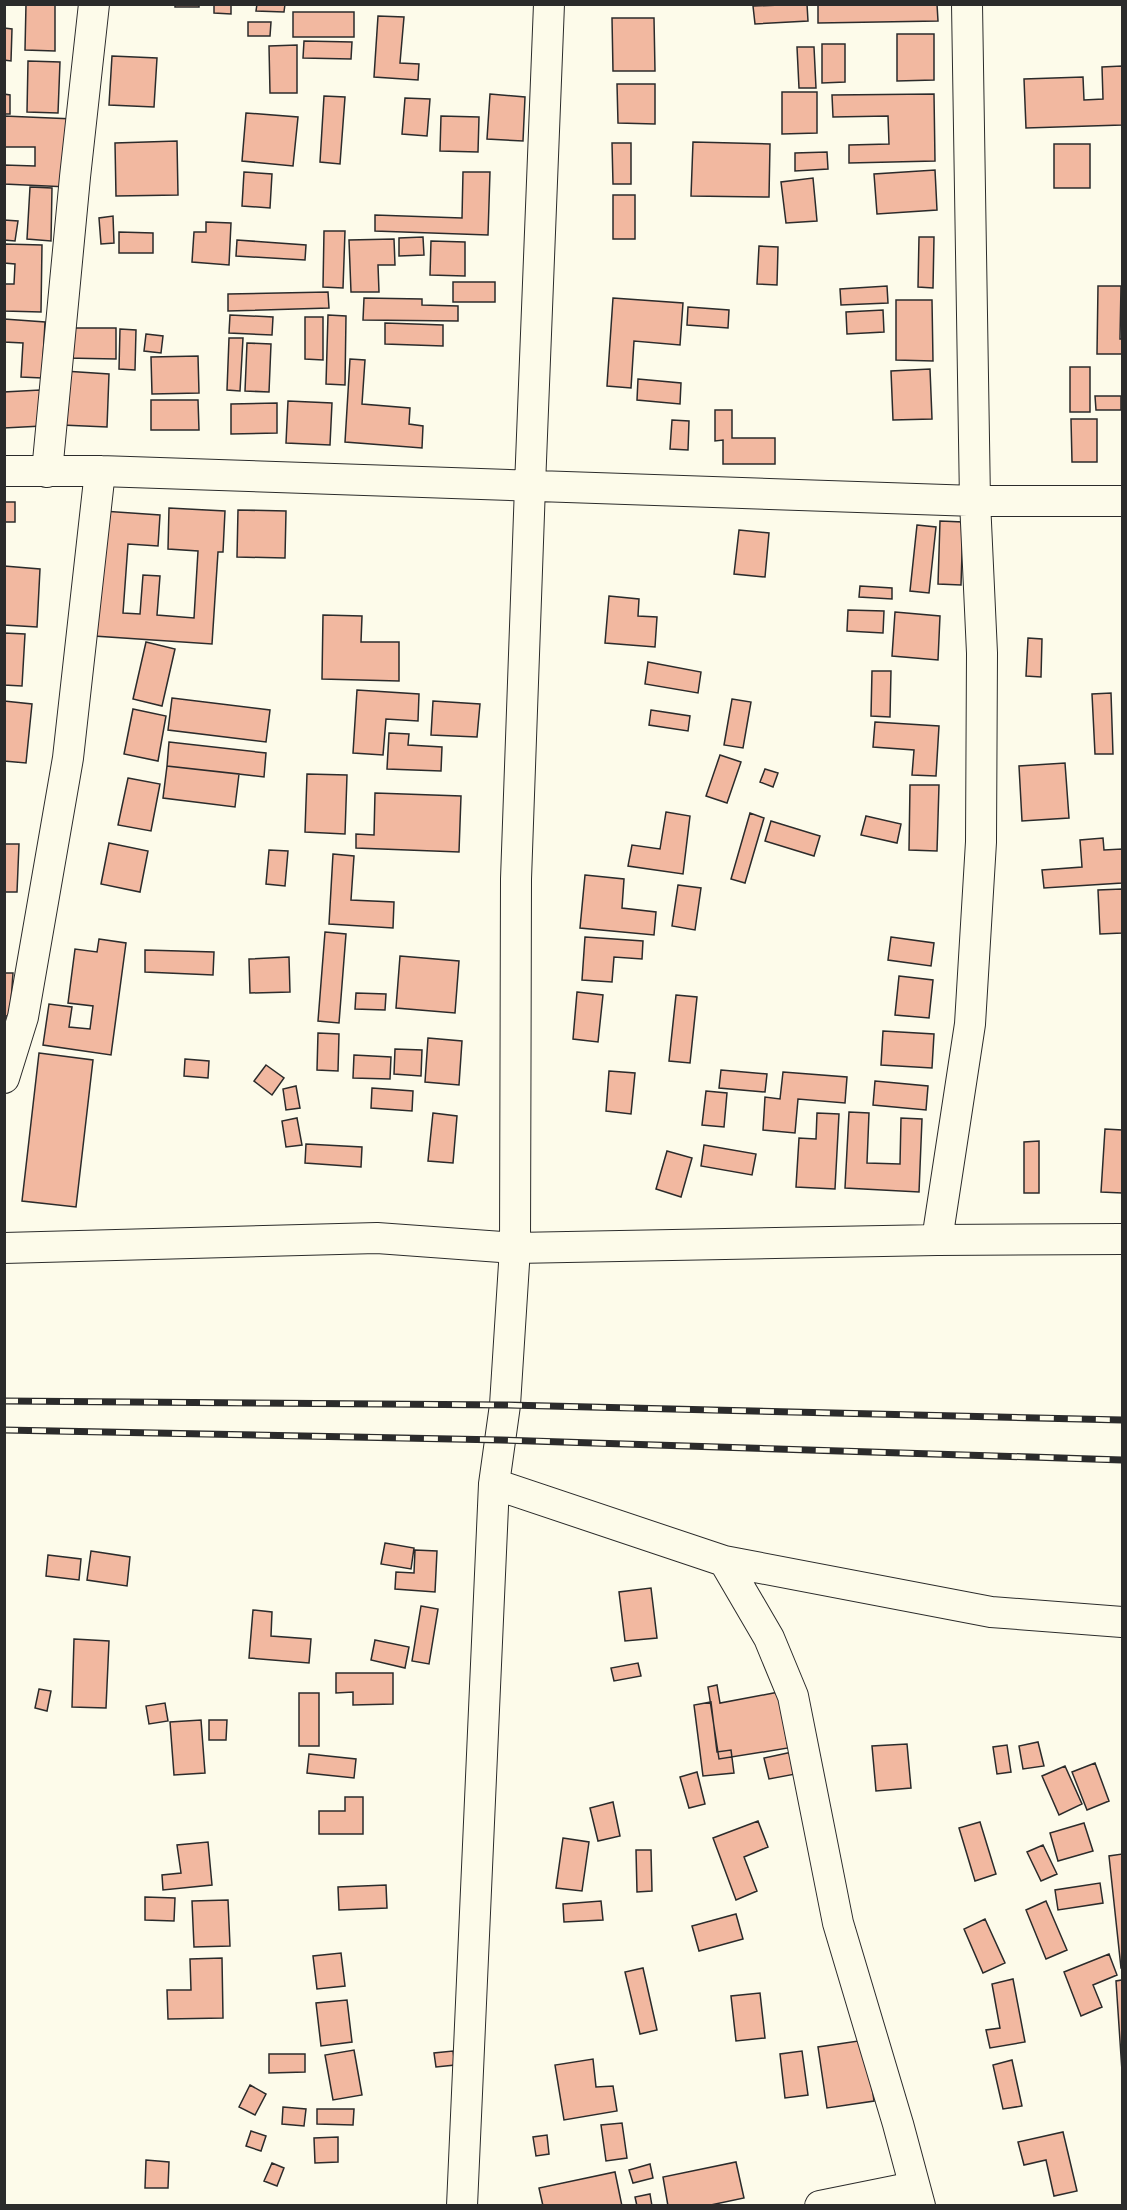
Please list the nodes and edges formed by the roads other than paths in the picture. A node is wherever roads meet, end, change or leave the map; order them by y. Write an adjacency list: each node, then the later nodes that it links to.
1 (94, 4): 6 (street)
2 (549, 4): 7 (street)
3 (967, 4): 8 (street)
4 (4, 471): 6 (street)
5 (100, 471): 6 (street); 7 (street); 10 (street)
6 (47, 472)
7 (530, 486): 8 (street); 14 (street)
8 (975, 501): 9 (street); 12 (street)
9 (1122, 501)
10 (4, 1078)
11 (1122, 1239): 12 (street)
12 (937, 1240): 14 (street)
13 (4, 1248): 14 (street)
14 (515, 1248): 15 (street)
15 (494, 1484): 16 (street); 19 (street)
16 (724, 1561): 17 (street); 18 (street)
17 (1122, 1622)
18 (917, 2196): 20 (street)
19 (462, 2205)
20 (819, 2205)

